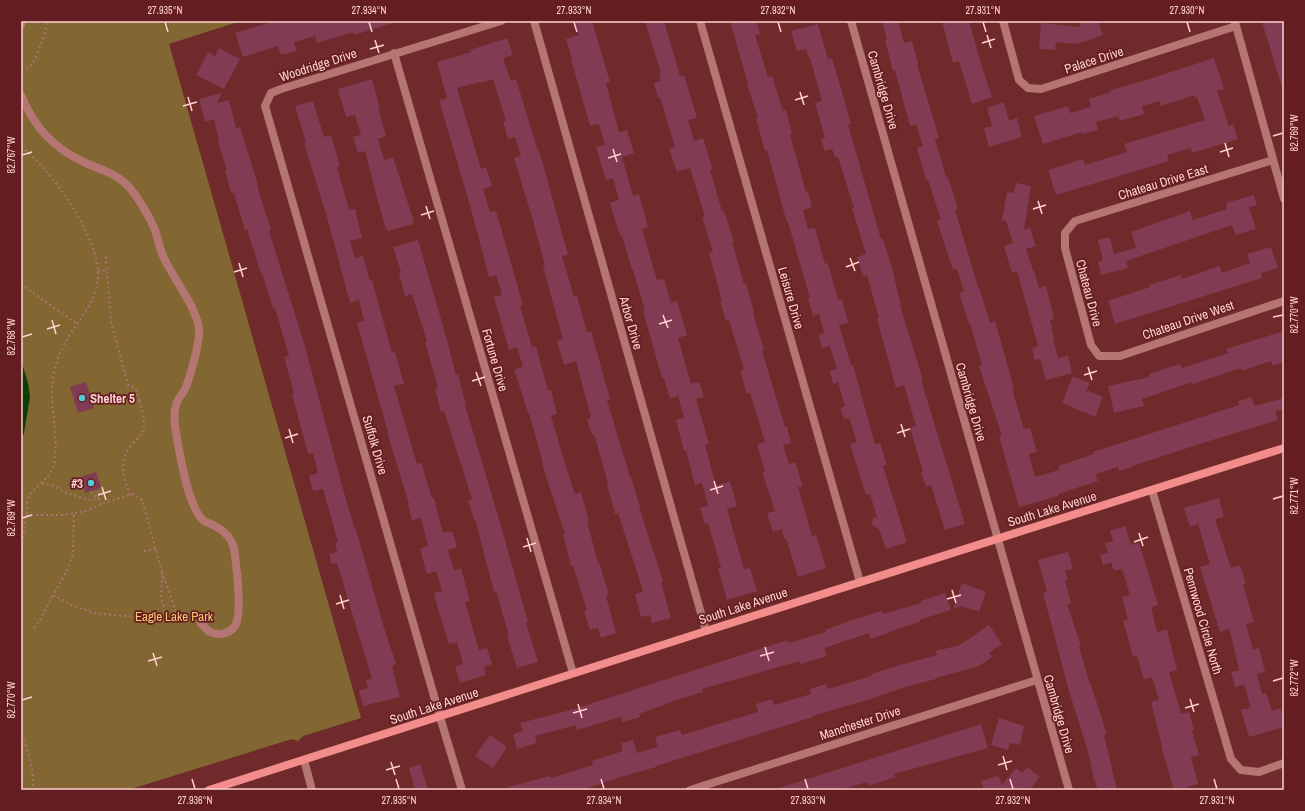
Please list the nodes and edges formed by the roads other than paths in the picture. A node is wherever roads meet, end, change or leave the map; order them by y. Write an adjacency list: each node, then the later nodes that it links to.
1 (22, 21): 8 (street)
2 (501, 21): 9 (street, Woodridge Drive)
3 (534, 21): 22 (street, Arbor Drive)
4 (700, 21): 20 (street, Leisure Drive)
5 (851, 21): 19 (street, Cambridge Drive)
6 (1003, 21): 7 (street, Palace Drive)
7 (1236, 24): 12 (street)
8 (21, 25)
9 (394, 53): 11 (street, Woodridge Drive); 23 (street, Fortune Drive)
10 (21, 95): 21 (street)
11 (265, 106): 25 (street, Suffolk Drive)
12 (1273, 160): 13 (street); 14 (street, Chateau Drive East)
13 (1284, 199)
14 (1065, 233): 16 (street, Chateau Drive)
15 (1284, 301): 16 (street, Chateau Drive West)
16 (1099, 356)
17 (1284, 448): 18 (street, South Lake Avenue)
18 (1152, 490): 19 (street, South Lake Avenue); 27 (street, Pennwood Circle North)
19 (998, 538): 20 (street, South Lake Avenue); 24 (street, Cambridge Drive)
20 (860, 582): 22 (street, South Lake Avenue)
21 (201, 623)
22 (706, 631): 23 (street, South Lake Avenue)
23 (573, 673): 25 (street, South Lake Avenue)
24 (1037, 680): 31 (street, Manchester Drive); 32 (street, Cambridge Drive)
25 (440, 717): 26 (street, South Lake Avenue); 30 (street, Suffolk Drive)
26 (304, 760): 28 (street, South Lake Avenue); 29 (street)
27 (1284, 763)
28 (210, 790)
29 (312, 790)
30 (462, 790)
31 (690, 790)
32 (1068, 790)

